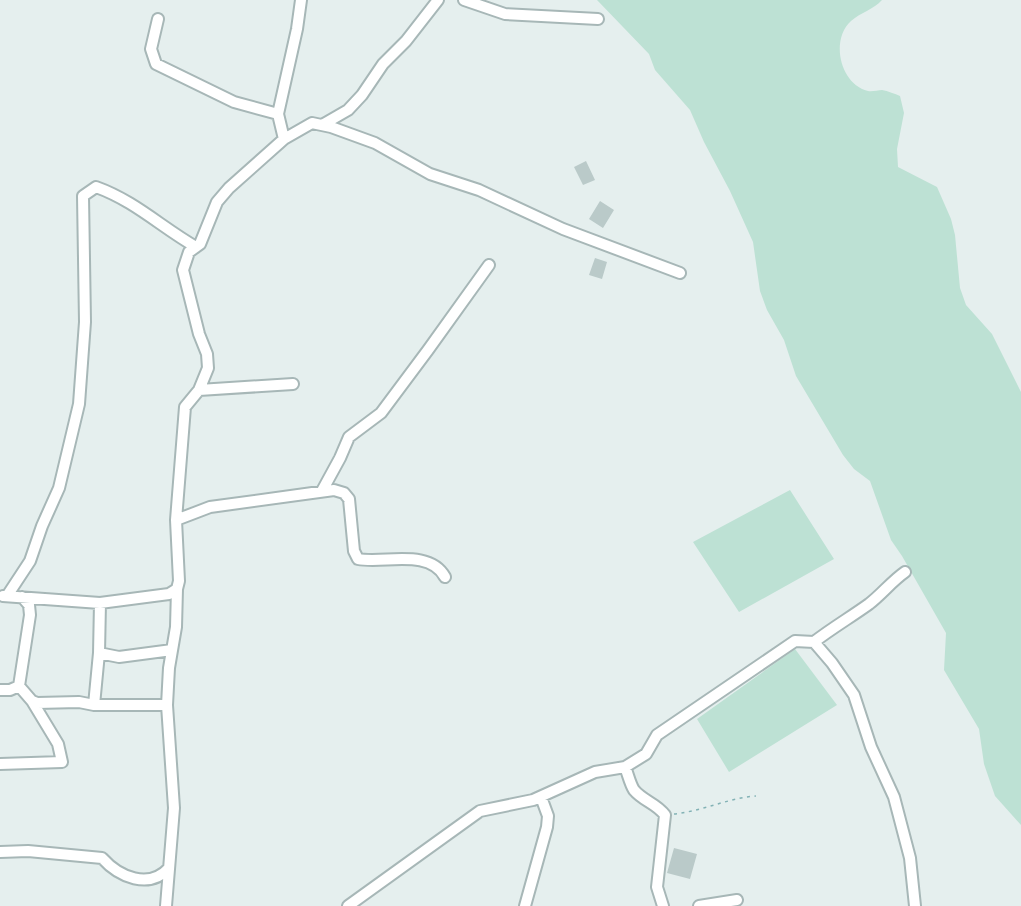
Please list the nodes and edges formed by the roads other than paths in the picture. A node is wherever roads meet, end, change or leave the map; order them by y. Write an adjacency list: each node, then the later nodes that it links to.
1 (301, 0): 6 (street)
2 (438, 0): 7 (street)
3 (464, 0): 4 (street)
4 (598, 19)
5 (159, 20): 6 (street)
6 (278, 114): 8 (street)
7 (322, 125): 8 (street); 11 (street)
8 (284, 139): 9 (street)
9 (195, 247): 13 (street); 19 (street)
10 (489, 265): 14 (street)
11 (680, 273)
12 (293, 384): 13 (street)
13 (199, 390): 15 (street)
14 (322, 491): 15 (street); 17 (street)
15 (176, 520): 18 (street)
16 (905, 572): 22 (street)
17 (445, 577)
18 (177, 589): 21 (street); 23 (street)
19 (4, 596): 20 (street)
20 (22, 597): 21 (street); 25 (street)
21 (100, 603): 24 (street)
22 (814, 642): 31 (street); 41 (street)
23 (172, 650): 24 (street); 29 (street)
24 (99, 653): 28 (street)
25 (19, 686): 26 (street); 27 (street)
26 (0, 690)
27 (32, 701): 28 (street); 30 (street)
28 (94, 705): 29 (street)
29 (167, 705): 34 (street)
30 (0, 764)
31 (625, 767): 32 (street); 39 (street)
32 (533, 800): 37 (street); 38 (street)
33 (0, 852): 34 (street)
34 (169, 868): 36 (street)
35 (737, 900): 40 (street)
36 (166, 906)
37 (348, 906)
38 (525, 906)
39 (663, 906)
40 (699, 906)
41 (915, 906)

